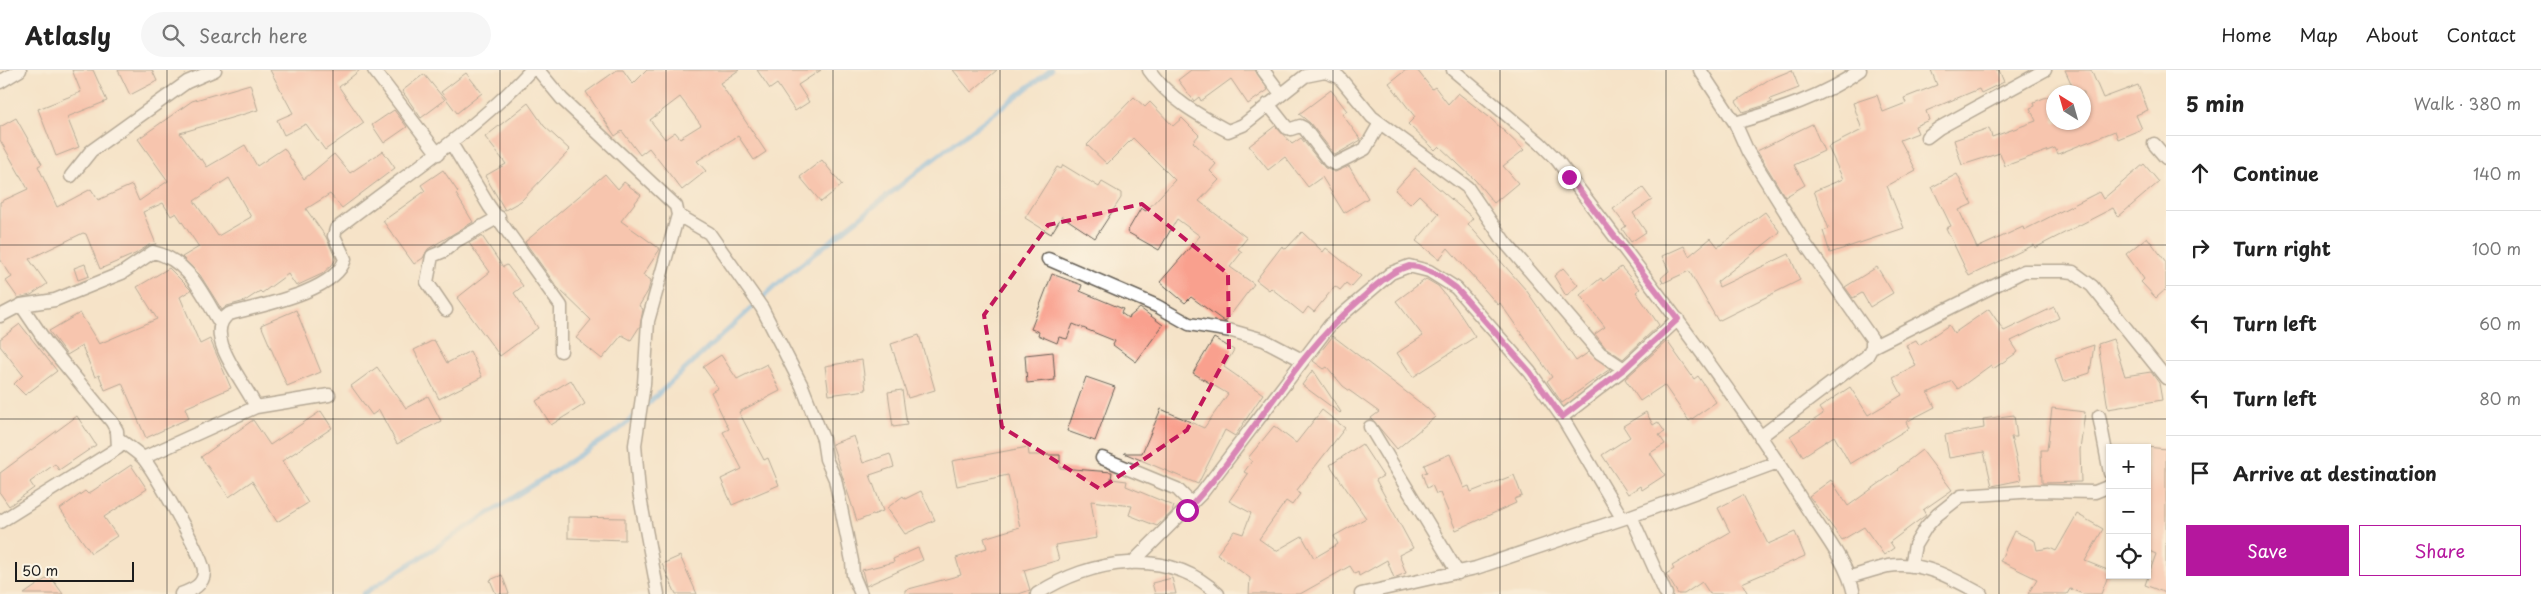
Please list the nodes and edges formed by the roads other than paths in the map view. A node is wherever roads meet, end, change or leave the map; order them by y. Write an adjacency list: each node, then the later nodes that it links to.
1 (20, 70): 13 (street)
2 (215, 70): 12 (street)
3 (374, 70): 21 (street)
4 (531, 70): 19 (street)
5 (538, 70): 24 (street)
6 (1149, 70): 15 (street)
7 (1263, 70): 14 (street)
8 (1453, 70): 30 (street)
9 (1700, 70): 17 (street)
10 (1860, 70): 17 (street)
11 (2045, 70): 18 (street)
12 (186, 76): 23 (street)
13 (0, 82)
14 (1280, 94): 15 (street); 16 (street)
15 (1268, 104): 16 (street)
16 (1380, 123): 35 (street)
17 (1735, 123): 32 (street)
18 (1927, 137)
19 (451, 143): 21 (street); 25 (street)
20 (2154, 144): 22 (street)
21 (438, 154): 31 (street)
22 (2166, 158)
23 (71, 176)
24 (678, 215): 57 (street); 58 (street)
25 (498, 217): 28 (street); 33 (street)
26 (1048, 259): 34 (street)
27 (21, 305): 29 (street); 31 (street); 43 (street)
28 (446, 310)
29 (0, 316)
30 (1678, 319): 35 (street); 42 (street)
31 (220, 323): 38 (street)
32 (1872, 347): 36 (street); 42 (street)
33 (561, 351)
34 (1302, 360): 40 (street); 49 (street)
35 (1624, 369): 40 (street)
36 (2166, 378)
37 (329, 395): 38 (street)
38 (256, 408): 45 (street)
39 (2099, 416): 44 (street)
40 (1562, 417): 50 (street)
41 (1370, 427): 54 (street)
42 (1760, 437): 47 (street)
43 (119, 439): 45 (street); 51 (street)
44 (2106, 452)
45 (143, 458): 56 (street)
46 (1102, 458): 49 (street)
47 (1778, 462): 50 (street); 55 (street)
48 (2106, 488): 53 (street)
49 (1192, 504): 52 (street)
50 (1626, 517): 54 (street); 62 (street)
51 (0, 522)
52 (1132, 563): 59 (street); 60 (street)
53 (1911, 566): 55 (street); 64 (street)
54 (1458, 573): 61 (street)
55 (1850, 577): 63 (street)
56 (181, 594)
57 (658, 594)
58 (861, 594)
59 (1037, 594)
60 (1218, 594)
61 (1361, 594)
62 (1666, 594)
63 (1854, 594)
64 (1981, 594)

